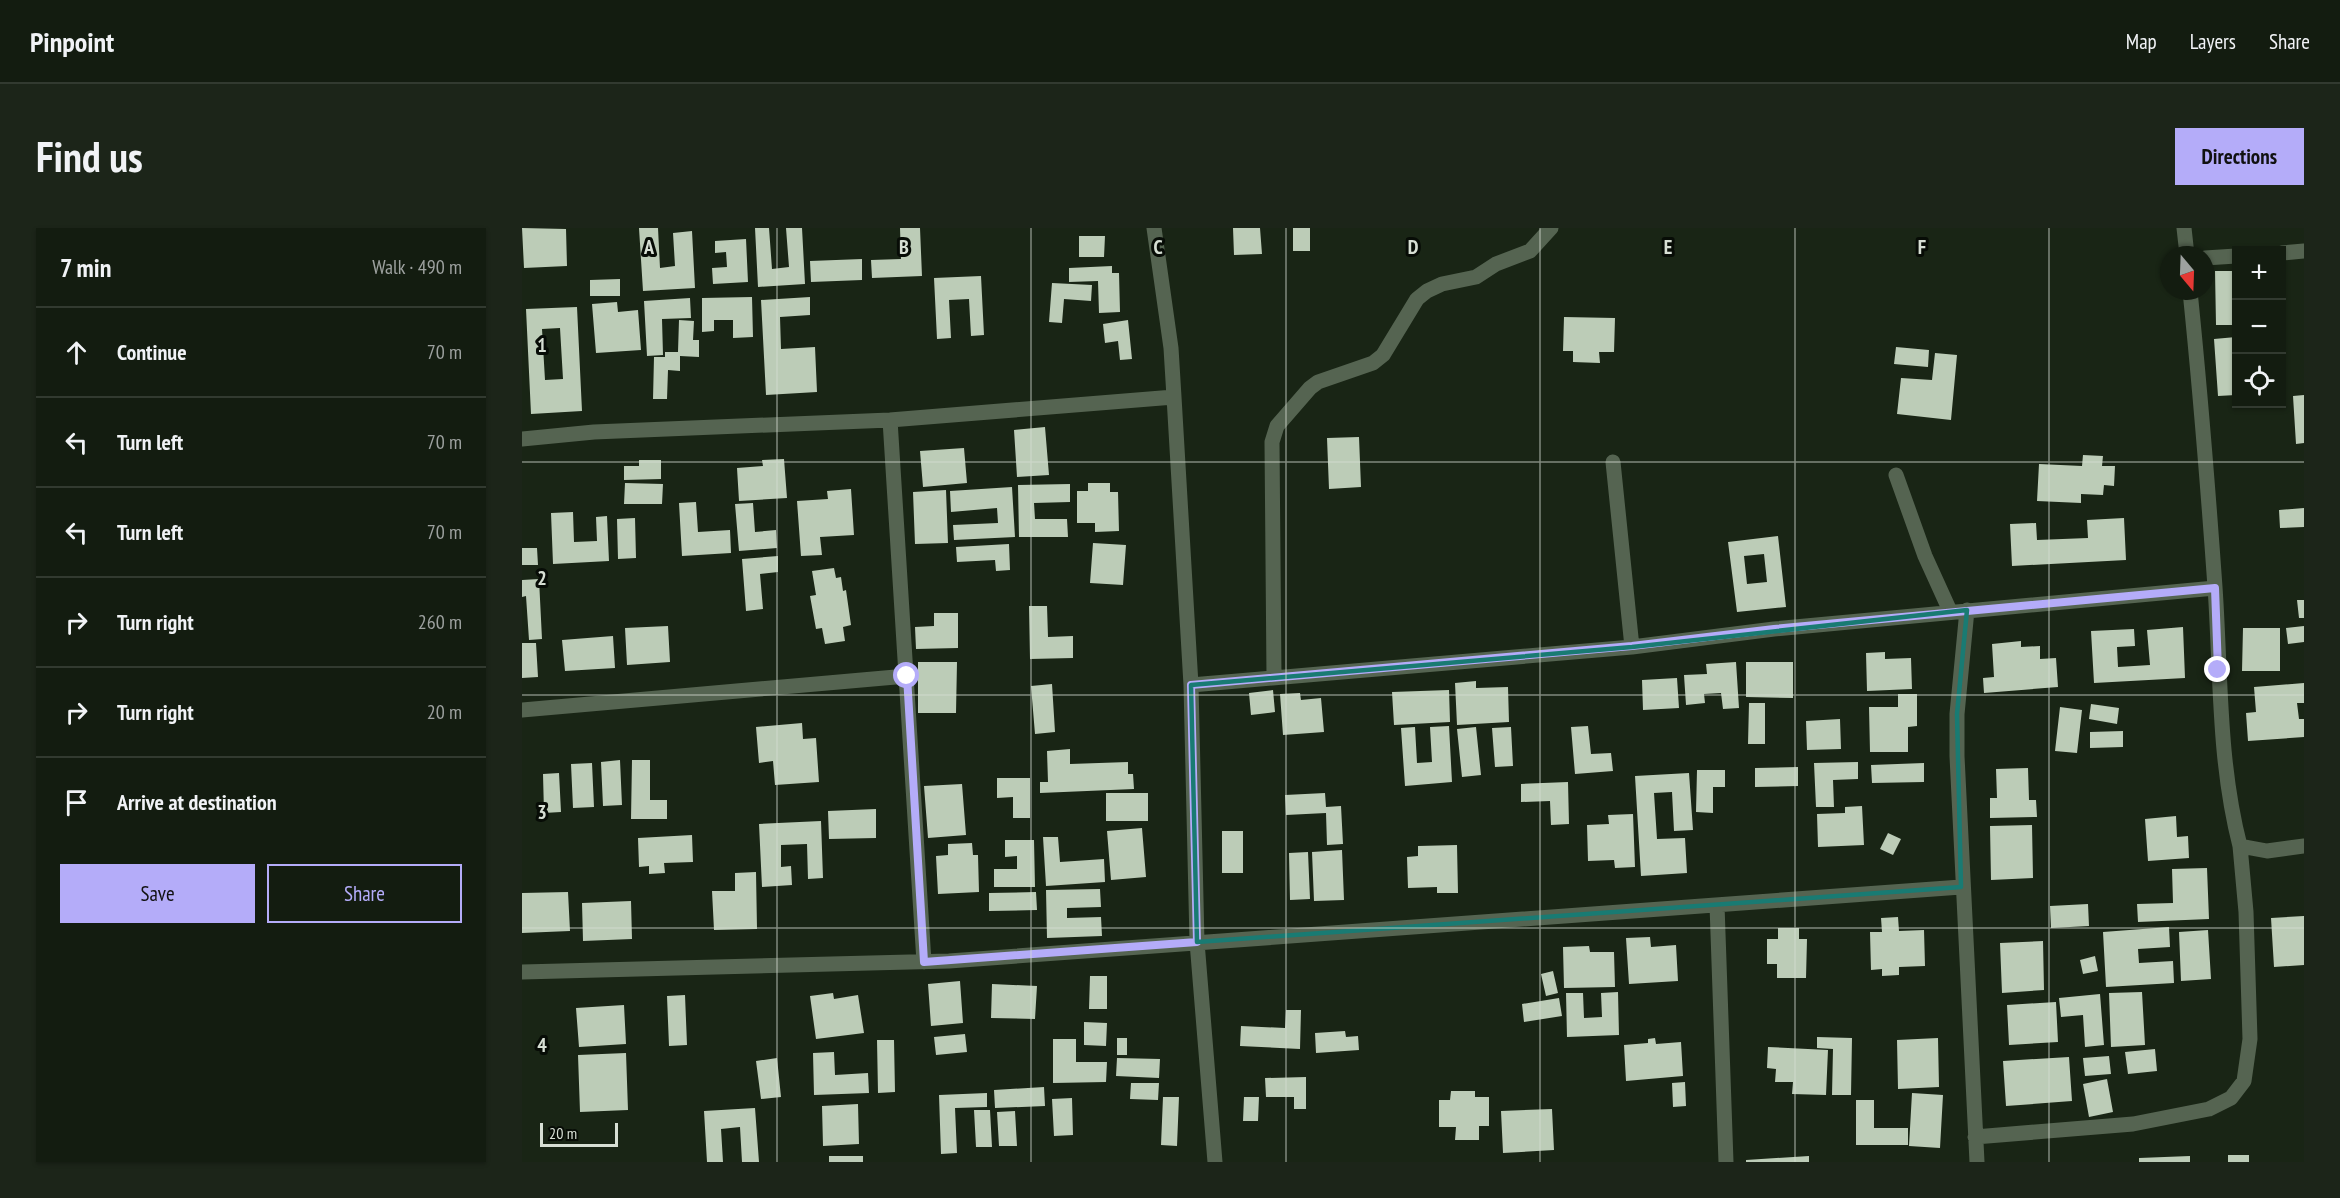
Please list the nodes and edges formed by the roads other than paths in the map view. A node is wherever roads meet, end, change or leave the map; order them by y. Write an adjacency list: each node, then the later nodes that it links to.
1 (1154, 228): 10 (street)
2 (1551, 228): 20 (street)
3 (2184, 228): 4 (street)
4 (2186, 246)
5 (2304, 251): 6 (street)
6 (2286, 253)
7 (2232, 256): 8 (street)
8 (2214, 257)
9 (2191, 300): 15 (street)
10 (1174, 397): 11 (street); 21 (street)
11 (890, 420): 12 (street); 19 (street)
12 (522, 439)
13 (1613, 462): 18 (street)
14 (1896, 475): 17 (street)
15 (2215, 588): 16 (street); 23 (street)
16 (1967, 610): 17 (street); 25 (street)
17 (1950, 611): 18 (street)
18 (1632, 646): 20 (street)
19 (907, 676): 22 (street); 28 (street)
20 (1274, 677): 21 (street)
21 (1191, 685): 27 (street)
22 (522, 710)
23 (2240, 846): 24 (street); 30 (street)
24 (2304, 846)
25 (1961, 887): 26 (street); 30 (street)
26 (1718, 905): 27 (street); 32 (street)
27 (1197, 942): 28 (street); 31 (street)
28 (924, 962): 29 (street)
29 (522, 972)
30 (1975, 1137): 33 (street)
31 (1215, 1162)
32 (1726, 1162)
33 (1977, 1162)

